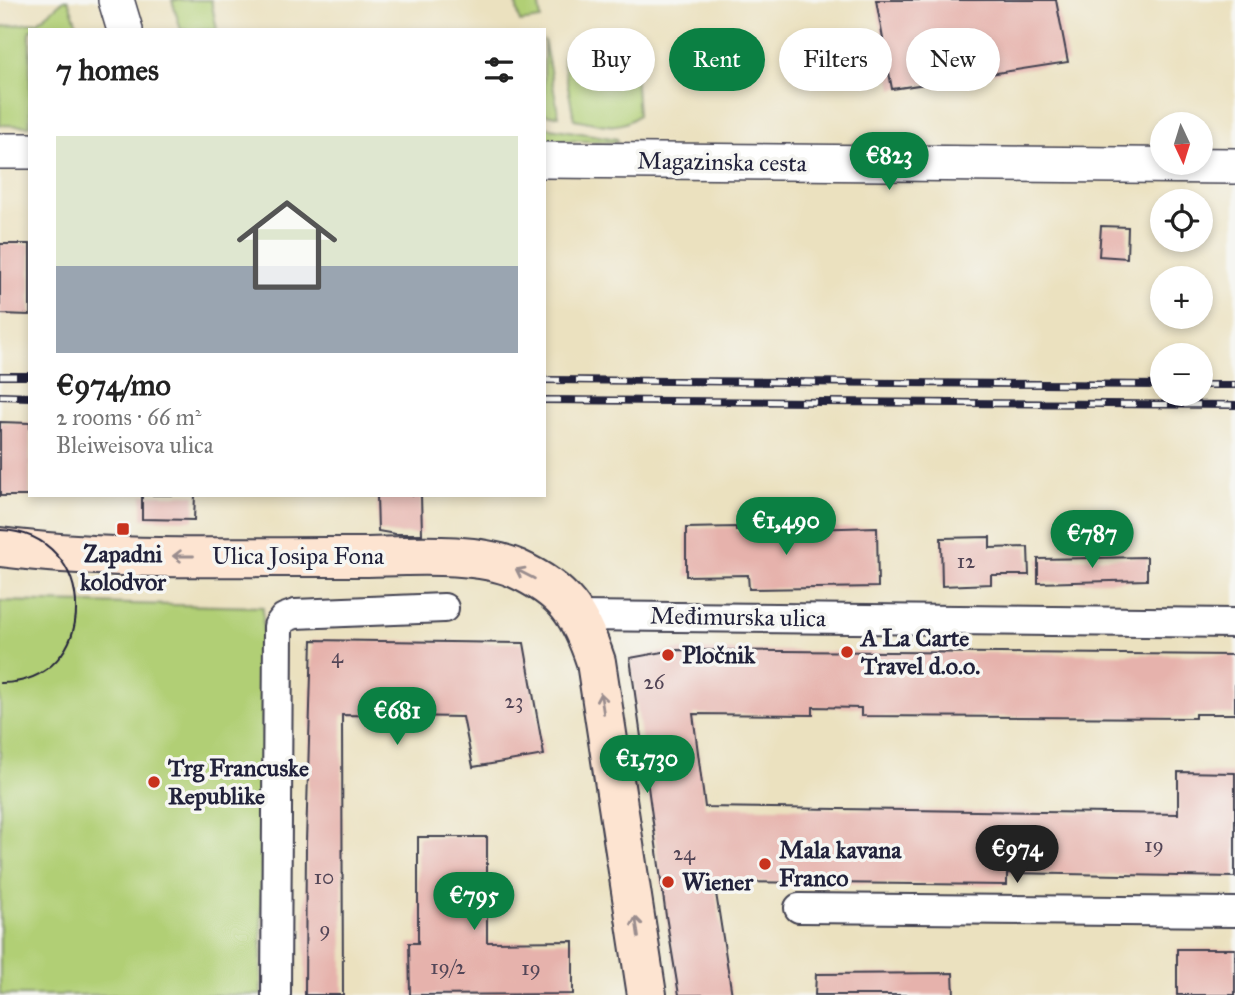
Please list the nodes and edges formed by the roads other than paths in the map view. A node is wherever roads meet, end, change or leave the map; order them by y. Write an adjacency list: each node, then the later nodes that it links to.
1 (116, 0): 2 (street)
2 (124, 28)
3 (0, 151): 4 (street)
4 (28, 151)
5 (546, 160): 6 (street, Magazinska cesta)
6 (1235, 166)
7 (0, 547): 9 (main road, Ulica Josipa Fona, one-way to 7)
8 (444, 608): 13 (street)
9 (578, 616): 10 (street, Međimurska ulica); 14 (main road, one-way to 9)
10 (1235, 623)
11 (799, 908): 12 (street)
12 (1235, 912)
13 (276, 995)
14 (646, 995)

